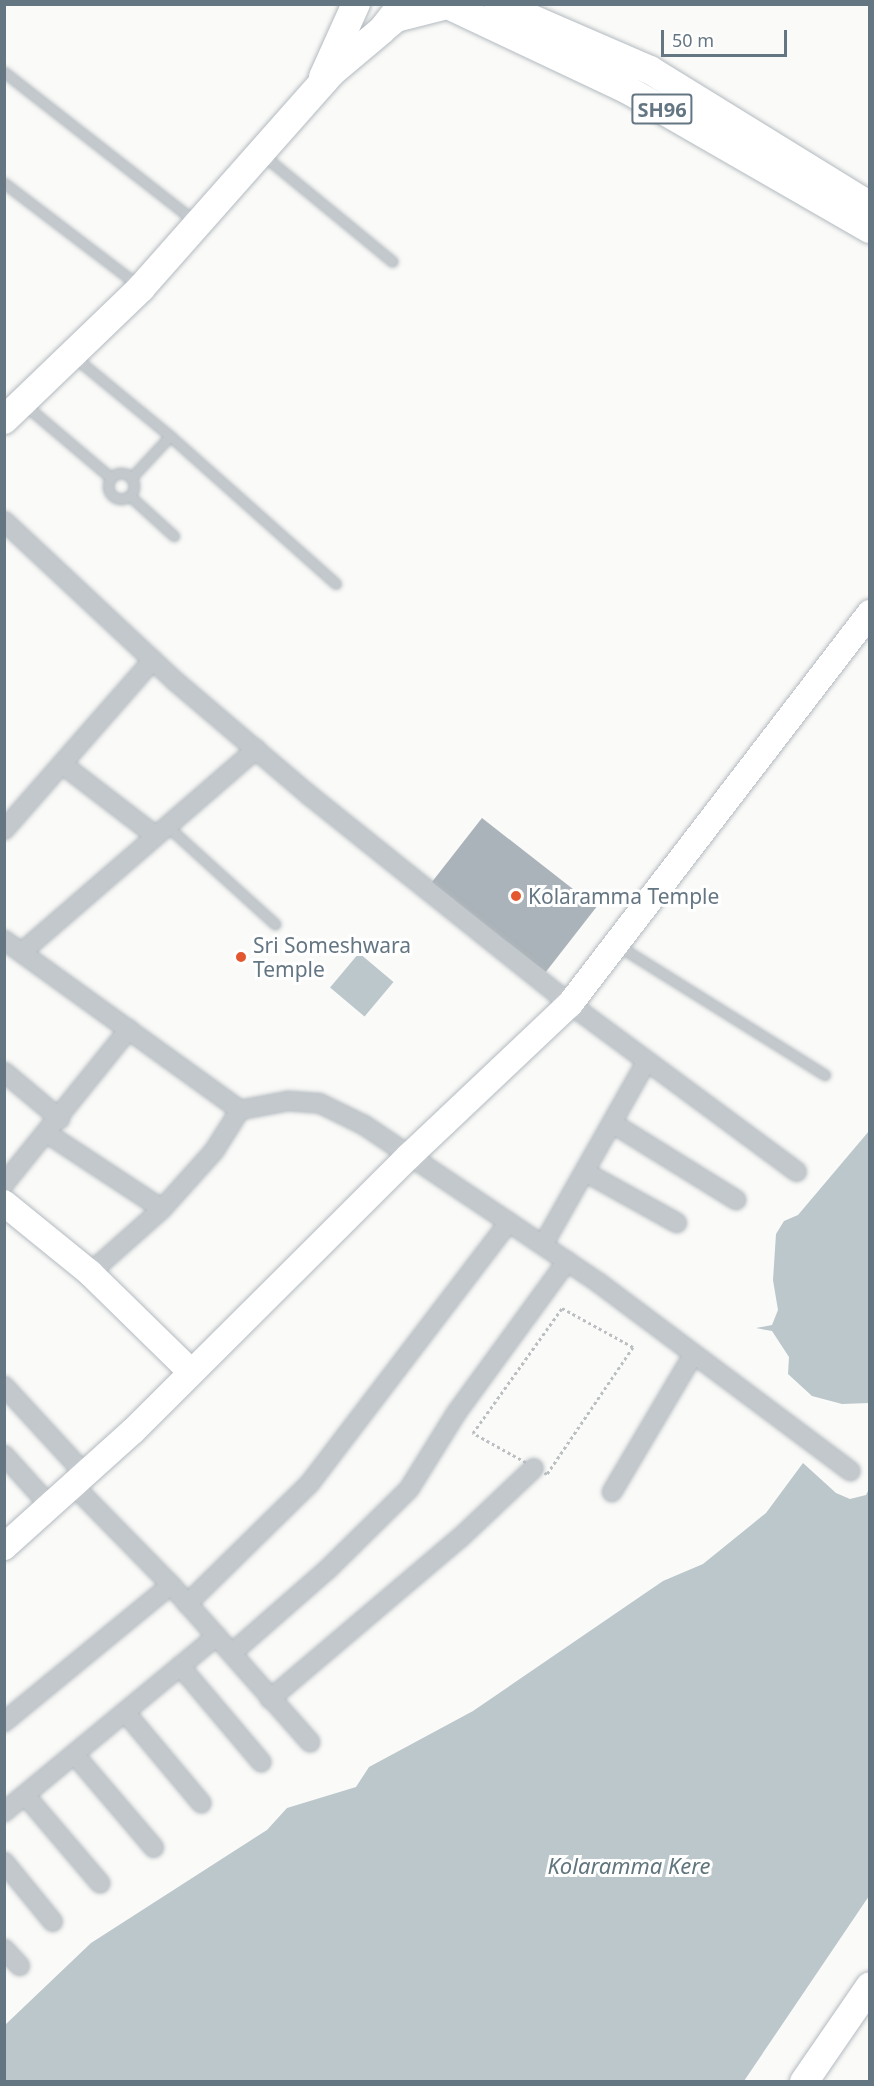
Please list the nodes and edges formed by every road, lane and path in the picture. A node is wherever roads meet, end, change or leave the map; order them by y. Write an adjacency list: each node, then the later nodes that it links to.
1 (402, 4): 5 (main road)
2 (498, 4): 10 (main road, SH96)
3 (447, 5): 5 (main road); 12 (main road, SH96)
4 (352, 8): 7 (main road)
5 (382, 30): 7 (main road)
6 (4, 72): 11 (lane)
7 (317, 93): 8 (main road)
8 (262, 154): 11 (main road); 13 (lane)
9 (4, 183): 14 (lane)
10 (870, 206)
11 (199, 224): 14 (main road)
12 (870, 229)
13 (392, 261)
14 (141, 288): 15 (main road)
15 (71, 355): 16 (main road); 17 (lane)
16 (13, 411): 18 (lane)
17 (170, 436): 19 (lane); 23 (lane)
18 (110, 477): 19 (lane); 20 (lane)
19 (131, 478): 20 (lane)
20 (130, 497): 22 (lane)
21 (4, 521): 25 (street)
22 (174, 536)
23 (336, 584)
24 (870, 613): 31 (street)
25 (153, 660): 26 (street); 27 (street)
26 (256, 748): 29 (street); 33 (street)
27 (62, 764): 28 (street); 29 (street)
28 (4, 830)
29 (162, 831): 30 (lane); 32 (street)
30 (275, 924)
31 (617, 945): 33 (street); 37 (lane)
32 (10, 946): 34 (street)
33 (570, 1004): 35 (street); 42 (street)
34 (129, 1029): 38 (street); 39 (street)
35 (646, 1062): 40 (street); 44 (street)
36 (4, 1072): 39 (street)
37 (825, 1076)
38 (240, 1110): 42 (street); 48 (street)
39 (60, 1119): 41 (street)
40 (612, 1124): 43 (street); 46 (street)
41 (48, 1134): 45 (street); 48 (street)
42 (410, 1156): 49 (street); 55 (street)
43 (585, 1172): 50 (street); 51 (street)
44 (796, 1172)
45 (4, 1184)
46 (736, 1200)
47 (4, 1203): 53 (street)
48 (162, 1209): 53 (street)
49 (509, 1222): 51 (street); 65 (street)
50 (677, 1223)
51 (543, 1245): 52 (street)
52 (567, 1261): 54 (street); 67 (street)
53 (90, 1273): 55 (street)
54 (693, 1355): 59 (street); 61 (street)
55 (191, 1372): 60 (street)
56 (4, 1386): 60 (street)
57 (4, 1455): 62 (street)
58 (534, 1468): 58 (path); 69 (street)
59 (850, 1471)
60 (79, 1479): 62 (street); 64 (street)
61 (612, 1492)
62 (49, 1505): 63 (street)
63 (4, 1547)
64 (171, 1585): 65 (street); 71 (street)
65 (187, 1604): 66 (street)
66 (217, 1636): 67 (street); 68 (street)
67 (232, 1653): 69 (street)
68 (180, 1666): 70 (street); 74 (street)
69 (270, 1699): 72 (street)
70 (125, 1712): 73 (street); 76 (street)
71 (4, 1722)
72 (310, 1742)
73 (74, 1754): 75 (street); 78 (street)
74 (261, 1762)
75 (25, 1795): 77 (street); 80 (street)
76 (201, 1803)
77 (4, 1812)
78 (154, 1848)
79 (4, 1862): 81 (street)
80 (100, 1883)
81 (53, 1922)
82 (4, 1949): 83 (street)
83 (20, 1966)
84 (870, 1986): 85 (main road)
85 (804, 2082)

